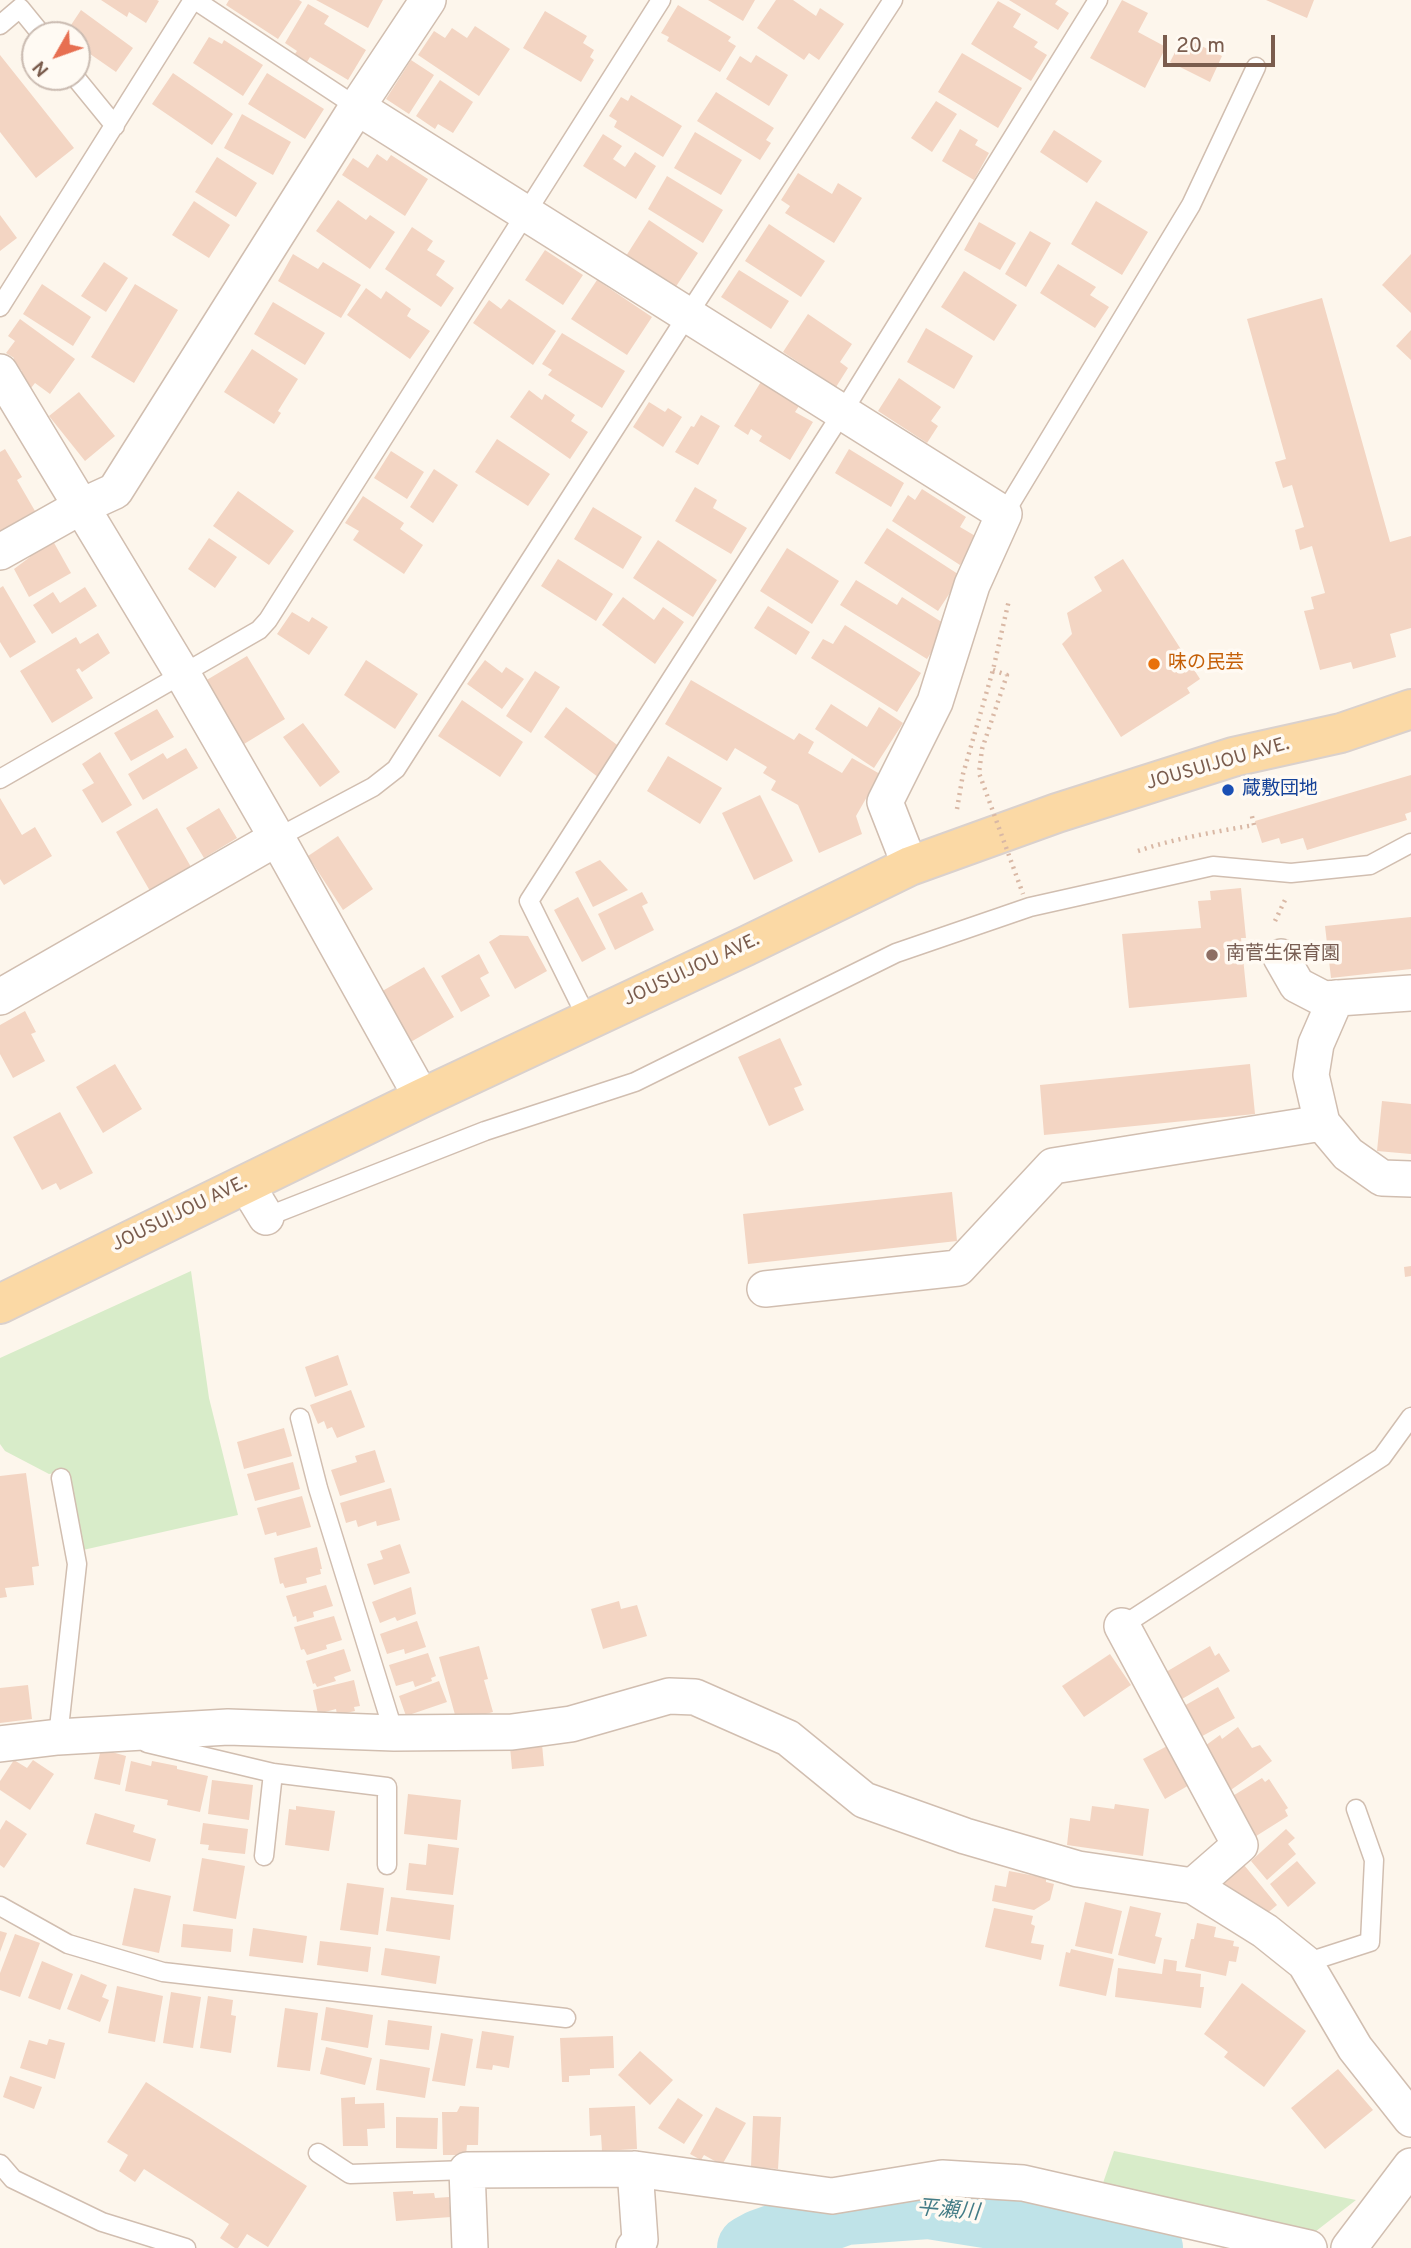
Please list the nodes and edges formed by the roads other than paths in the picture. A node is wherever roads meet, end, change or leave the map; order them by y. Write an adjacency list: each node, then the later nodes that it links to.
1 (194, 0): 10 (lane); 11 (lane)
2 (428, 0): 10 (street)
3 (660, 0): 12 (lane)
4 (893, 0): 14 (lane)
5 (1098, 0): 16 (lane)
6 (31, 21): 7 (lane)
7 (0, 25)
8 (1256, 67): 18 (lane)
9 (86, 91): 11 (lane)
10 (357, 107): 12 (street); 17 (street)
11 (114, 126): 13 (lane)
12 (525, 213): 14 (street); 20 (lane)
13 (0, 307)
14 (687, 316): 16 (street); 23 (lane)
15 (0, 372): 17 (street)
16 (842, 413): 18 (street); 30 (lane)
17 (80, 507): 19 (street); 20 (street)
18 (1004, 514): 25 (street)
19 (0, 552)
20 (183, 675): 22 (lane); 23 (street)
21 (1411, 709): 25 (main road, JOUSUIJOU AVE.)
22 (0, 779)
23 (277, 838): 28 (street); 31 (street)
24 (1411, 843): 35 (lane)
25 (910, 866): 30 (main road, JOUSUIJOU AVE.)
26 (1281, 957): 29 (street)
27 (1411, 993): 29 (street)
28 (0, 997)
29 (1336, 998): 32 (street)
30 (588, 1020): 31 (main road, JOUSUIJOU AVE.)
31 (422, 1098): 34 (main road, JOUSUIJOU AVE.)
32 (1322, 1124): 33 (street); 36 (street)
33 (1411, 1179)
34 (246, 1184): 35 (street); 37 (main road, JOUSUIJOU AVE.)
35 (266, 1217)
36 (765, 1289)
37 (0, 1304)
38 (1411, 1417): 41 (lane)
39 (300, 1418): 43 (lane)
40 (61, 1478): 44 (lane)
41 (1122, 1626): 50 (street)
42 (120, 1733): 43 (street); 44 (street); 46 (lane)
43 (394, 1733): 50 (street)
44 (58, 1737): 45 (street)
45 (0, 1744)
46 (273, 1773): 48 (lane); 49 (lane)
47 (1356, 1809): 52 (lane)
48 (264, 1856)
49 (387, 1865)
50 (1193, 1886): 52 (street)
51 (0, 1906): 53 (lane)
52 (1304, 1963): 54 (street)
53 (566, 2018)
54 (1411, 2119)
55 (318, 2153): 59 (lane)
56 (0, 2164): 60 (lane)
57 (1411, 2166): 64 (street)
58 (635, 2169): 59 (street); 62 (street); 63 (street)
59 (467, 2170): 61 (street)
60 (186, 2248)
61 (470, 2248)
62 (634, 2248)
63 (1309, 2248)
64 (1349, 2248)

